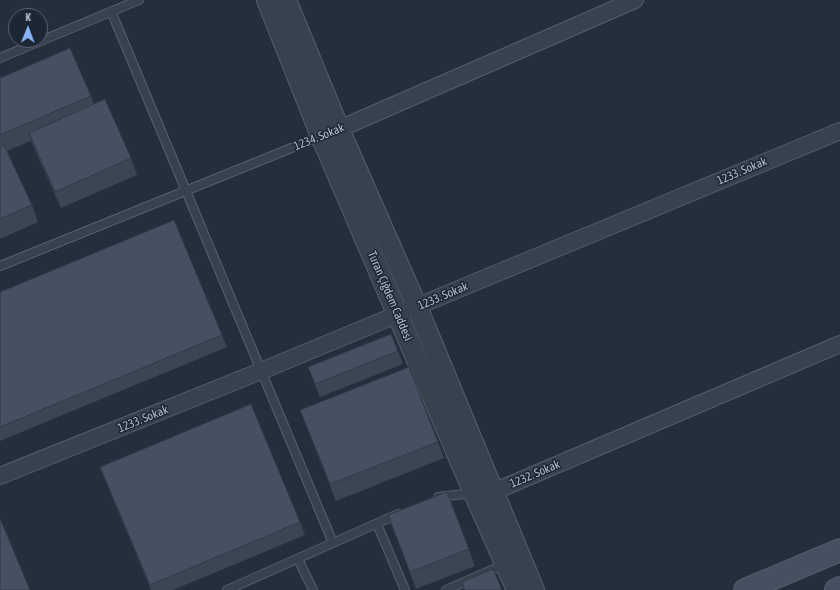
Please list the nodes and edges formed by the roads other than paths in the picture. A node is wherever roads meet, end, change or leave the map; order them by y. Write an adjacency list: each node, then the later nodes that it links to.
1 (139, 0): 5 (lane)
2 (267, 0): 8 (street, Turan Çiğdem Caddesi)
3 (286, 0): 8 (street, Turan Çiğdem Caddesi)
4 (634, 0): 8 (street, 1234. Sokak)
5 (111, 11): 6 (lane); 9 (lane)
6 (0, 58)
7 (840, 130): 11 (street, 1233. Sokak)
8 (330, 132): 9 (lane, 1234. Sokak); 11 (street, Turan Çiğdem Caddesi); 12 (street, Turan Çiğdem Caddesi)
9 (186, 190): 10 (lane, 1234. Sokak); 14 (lane)
10 (0, 266)
11 (417, 307): 12 (street, 1233. Sokak); 16 (street, Turan Çiğdem Caddesi)
12 (399, 314): 14 (street, 1233. Sokak); 16 (street, Turan Çiğdem Caddesi)
13 (840, 344): 16 (street, 1232. Sokak)
14 (261, 371): 15 (street, 1233. Sokak); 20 (lane)
15 (0, 476)
16 (483, 493): 17 (lane, 1232. Sokak); 23 (street, Turan Çiğdem Caddesi); 30 (street, Turan Çiğdem Caddesi)
17 (428, 501)
18 (406, 511): 19 (lane)
19 (377, 524): 20 (lane); 27 (lane)
20 (333, 543): 22 (lane)
21 (840, 550): 31 (main road)
22 (298, 559): 25 (lane); 26 (lane)
23 (505, 564): 28 (lane); 29 (street, Turan Çiğdem Caddesi)
24 (840, 588): 32 (main road)
25 (229, 590)
26 (313, 590)
27 (405, 590)
28 (446, 590)
29 (517, 590)
30 (534, 590)
31 (745, 590)
32 (836, 590)

